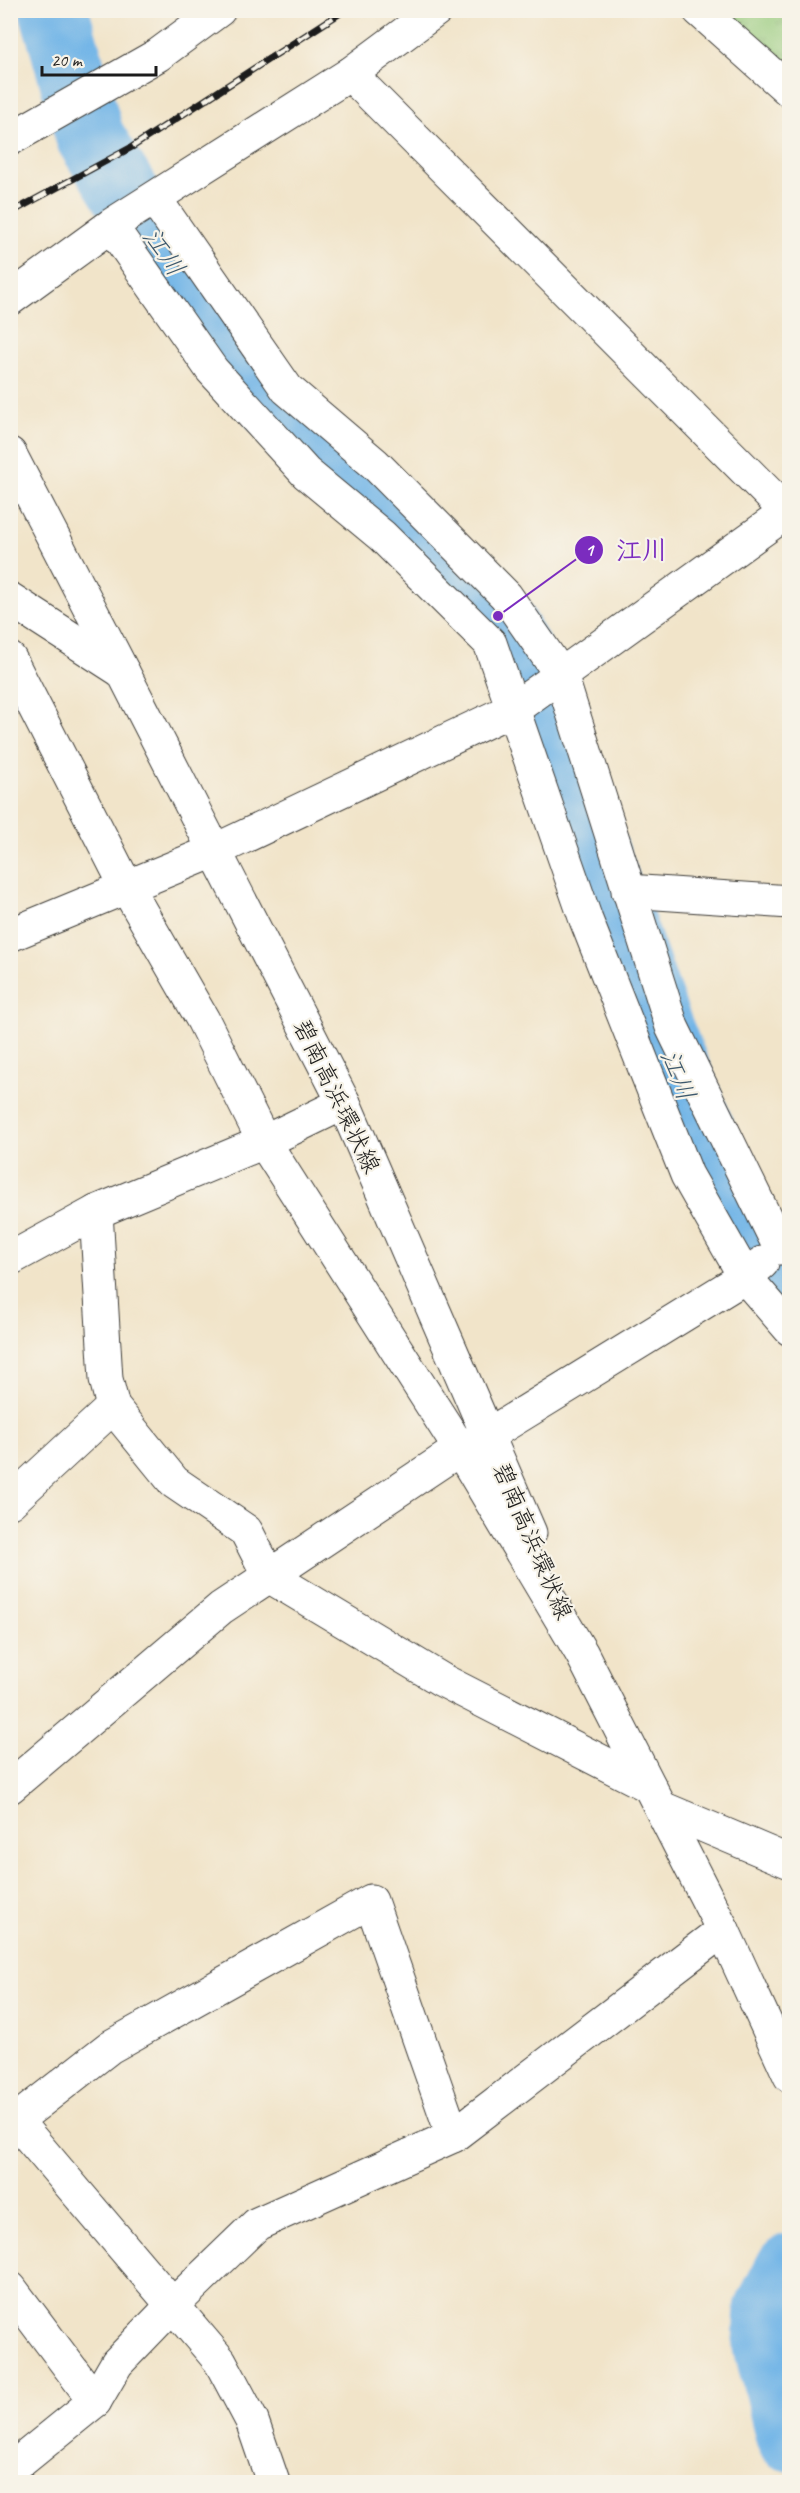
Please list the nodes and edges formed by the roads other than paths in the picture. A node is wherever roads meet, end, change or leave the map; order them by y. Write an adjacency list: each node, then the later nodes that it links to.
1 (219, 10): 6 (street)
2 (436, 10): 4 (street)
3 (699, 10): 5 (street)
4 (350, 74): 7 (street); 11 (street)
5 (789, 91)
6 (10, 139)
7 (153, 200): 8 (street); 15 (street)
8 (112, 225): 9 (street); 16 (street)
9 (10, 299)
10 (10, 454): 14 (street, 碧南高浜環状線)
11 (788, 511): 15 (street)
12 (10, 599): 14 (street)
13 (10, 659): 18 (street, 碧南高浜環状線)
14 (123, 672): 17 (street, 碧南高浜環状線)
15 (560, 675): 16 (street); 19 (street)
16 (513, 708): 17 (street); 27 (street)
17 (214, 851): 18 (street); 22 (street, 碧南高浜環状線)
18 (126, 886): 21 (street); 23 (street, 碧南高浜環状線)
19 (628, 891): 20 (street); 25 (street)
20 (789, 902)
21 (10, 935)
22 (344, 1103): 23 (street); 30 (street, 碧南高浜環状線)
23 (264, 1142): 24 (street); 30 (street, 碧南高浜環状線)
24 (96, 1212): 26 (street); 29 (street)
25 (782, 1247): 27 (street)
26 (10, 1259)
27 (747, 1276): 28 (street); 30 (street)
28 (789, 1329)
29 (113, 1407): 31 (street); 32 (street)
30 (474, 1442): 32 (street); 34 (street, 碧南高浜環状線)
31 (10, 1502)
32 (268, 1576): 33 (street); 34 (street)
33 (10, 1787)
34 (656, 1797): 35 (street); 36 (street, 碧南高浜環状線)
35 (789, 1862)
36 (723, 1930): 37 (street, 碧南高浜環状線); 39 (street)
37 (789, 2076)
38 (13, 2123): 39 (street); 41 (street)
39 (453, 2136): 41 (street)
40 (10, 2288): 42 (street)
41 (172, 2306): 42 (street); 44 (street)
42 (95, 2402): 43 (street)
43 (10, 2470)
44 (273, 2482)

